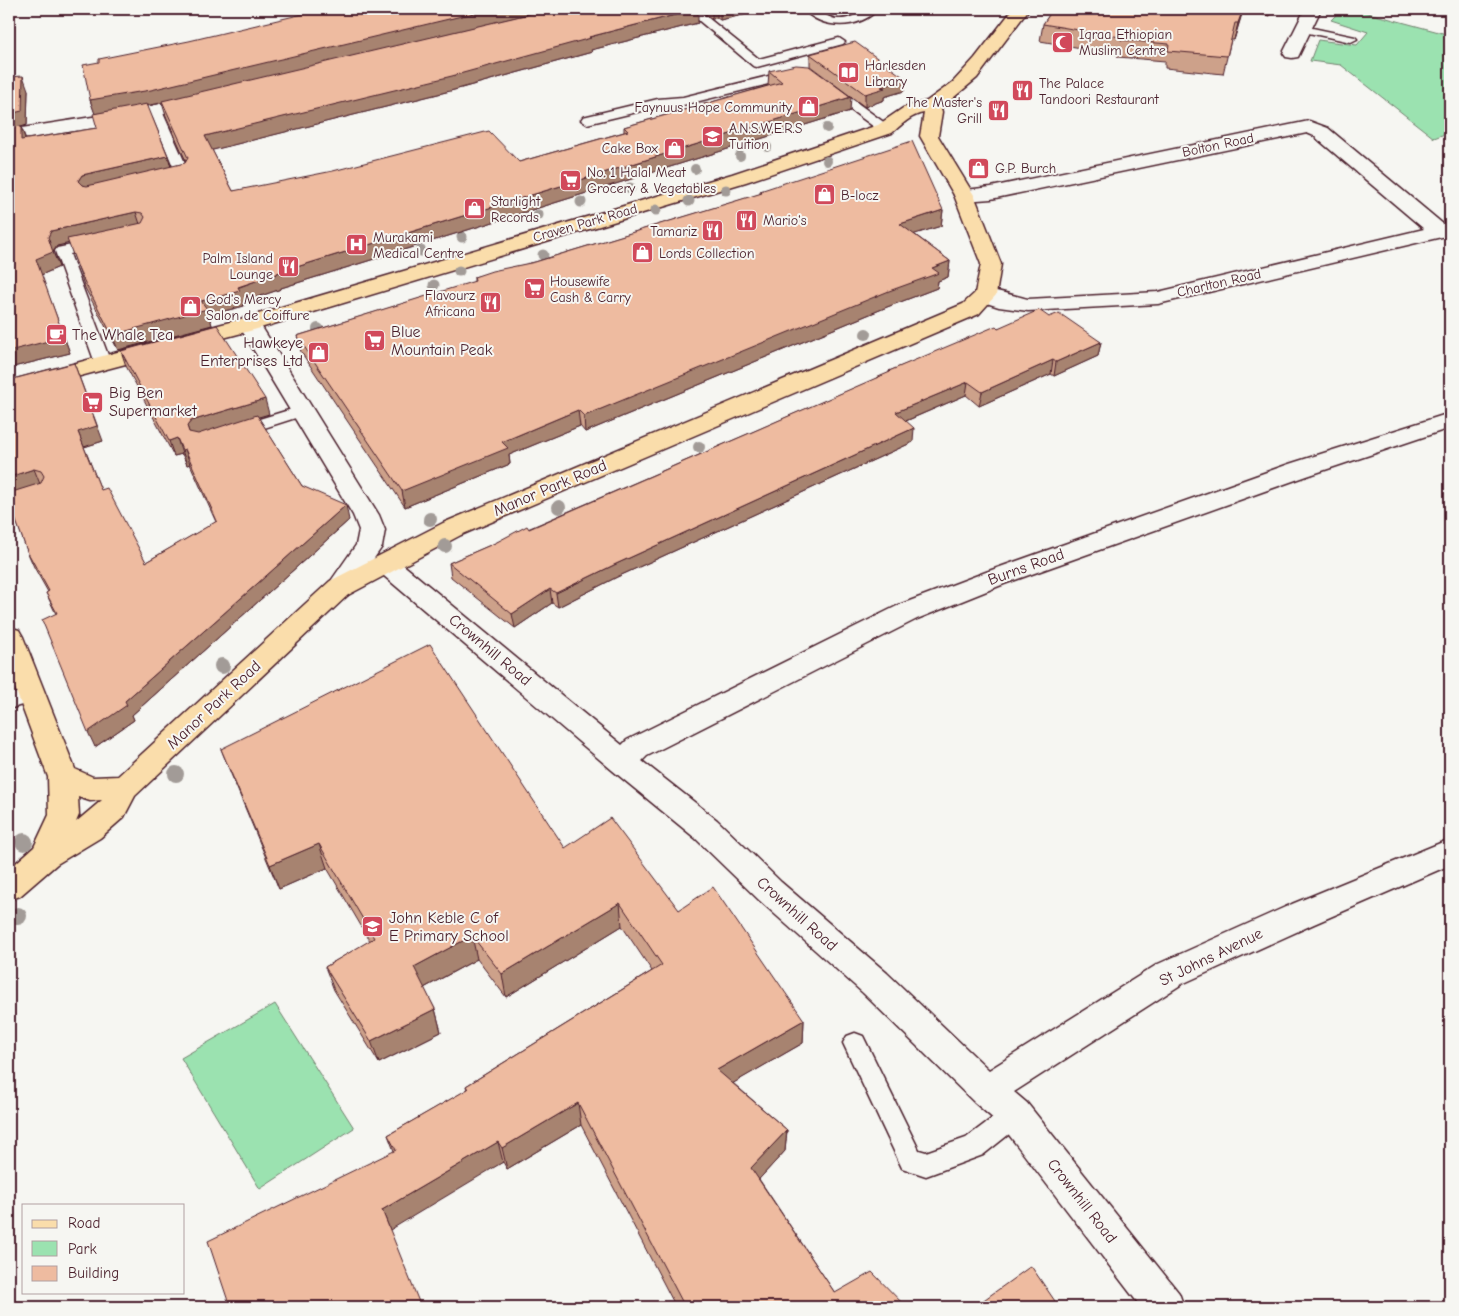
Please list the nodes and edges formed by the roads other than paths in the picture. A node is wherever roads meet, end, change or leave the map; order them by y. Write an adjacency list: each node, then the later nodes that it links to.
1 (690, 9): 8 (lane)
2 (809, 9): 3 (lane)
3 (872, 9)
4 (1021, 9): 13 (main road, Craven Park Road)
5 (1313, 9): 6 (street)
6 (1303, 29): 7 (lane); 9 (street)
7 (1351, 39)
8 (838, 42)
9 (1292, 53)
10 (805, 73): 15 (lane)
11 (819, 81): 16 (lane)
12 (214, 97): 14 (street)
13 (931, 107): 16 (main road, Craven Park Road); 17 (main road)
14 (156, 111): 18 (street); 19 (lane)
15 (587, 120)
16 (885, 129): 17 (main road); 24 (main road, Craven Park Road)
17 (917, 133): 20 (main road)
18 (9, 136)
19 (156, 180)
20 (964, 195): 21 (street, Bolton Road); 23 (main road)
21 (1445, 230): 23 (street, Charlton Road)
22 (105, 241): 25 (lane)
23 (985, 295): 30 (main road, Manor Park Road)
24 (249, 324): 25 (main road, Craven Park Road); 27 (street)
25 (103, 363): 26 (main road, Craven Park Road)
26 (9, 388)
27 (302, 411): 29 (lane); 31 (street)
28 (1450, 420): 35 (street, Burns Road)
29 (220, 437)
30 (386, 564): 31 (main road, Manor Park Road); 35 (street, Crownhill Road)
31 (339, 588): 37 (main road, Manor Park Road)
32 (9, 637): 33 (main road)
33 (14, 667): 34 (main road)
34 (20, 698): 36 (main road)
35 (622, 762): 42 (street, Crownhill Road)
36 (63, 777): 37 (main road); 39 (main road)
37 (126, 788): 39 (main road, Manor Park Road)
38 (1450, 852): 42 (street, St Johns Avenue)
39 (46, 855): 40 (main road, Manor Park Road)
40 (9, 887)
41 (855, 1043): 43 (lane)
42 (986, 1090): 43 (street, Crownhill Road)
43 (1015, 1115): 44 (street, Crownhill Road)
44 (1165, 1307)

